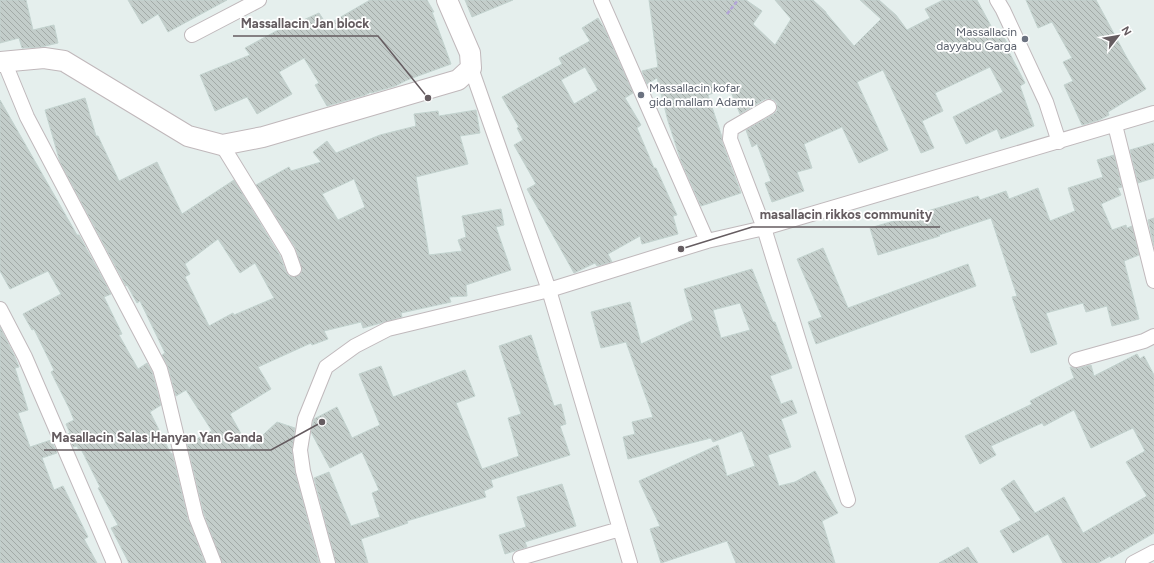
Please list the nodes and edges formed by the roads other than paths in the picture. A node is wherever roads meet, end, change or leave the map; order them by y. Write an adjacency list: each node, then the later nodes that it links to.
1 (259, 0): 5 (street)
2 (448, 0): 7 (street)
3 (601, 0): 14 (street)
4 (998, 0): 11 (street)
5 (192, 35)
6 (2, 62): 12 (street); 26 (street)
7 (471, 68): 12 (street); 17 (street)
8 (769, 107): 13 (street)
9 (1154, 113): 10 (street)
10 (1114, 125): 11 (street); 16 (street)
11 (1059, 142): 13 (street)
12 (222, 145): 15 (street)
13 (764, 228): 14 (street); 21 (street)
14 (707, 241): 17 (street)
15 (294, 269)
16 (1154, 281)
17 (549, 290): 22 (street); 27 (street)
18 (0, 309): 25 (street)
19 (1154, 336): 20 (street)
20 (1076, 360)
21 (848, 500)
22 (620, 529): 24 (street); 28 (street)
23 (1154, 552): 29 (street)
24 (520, 558)
25 (114, 563)
26 (214, 563)
27 (328, 563)
28 (630, 563)
29 (1134, 563)

